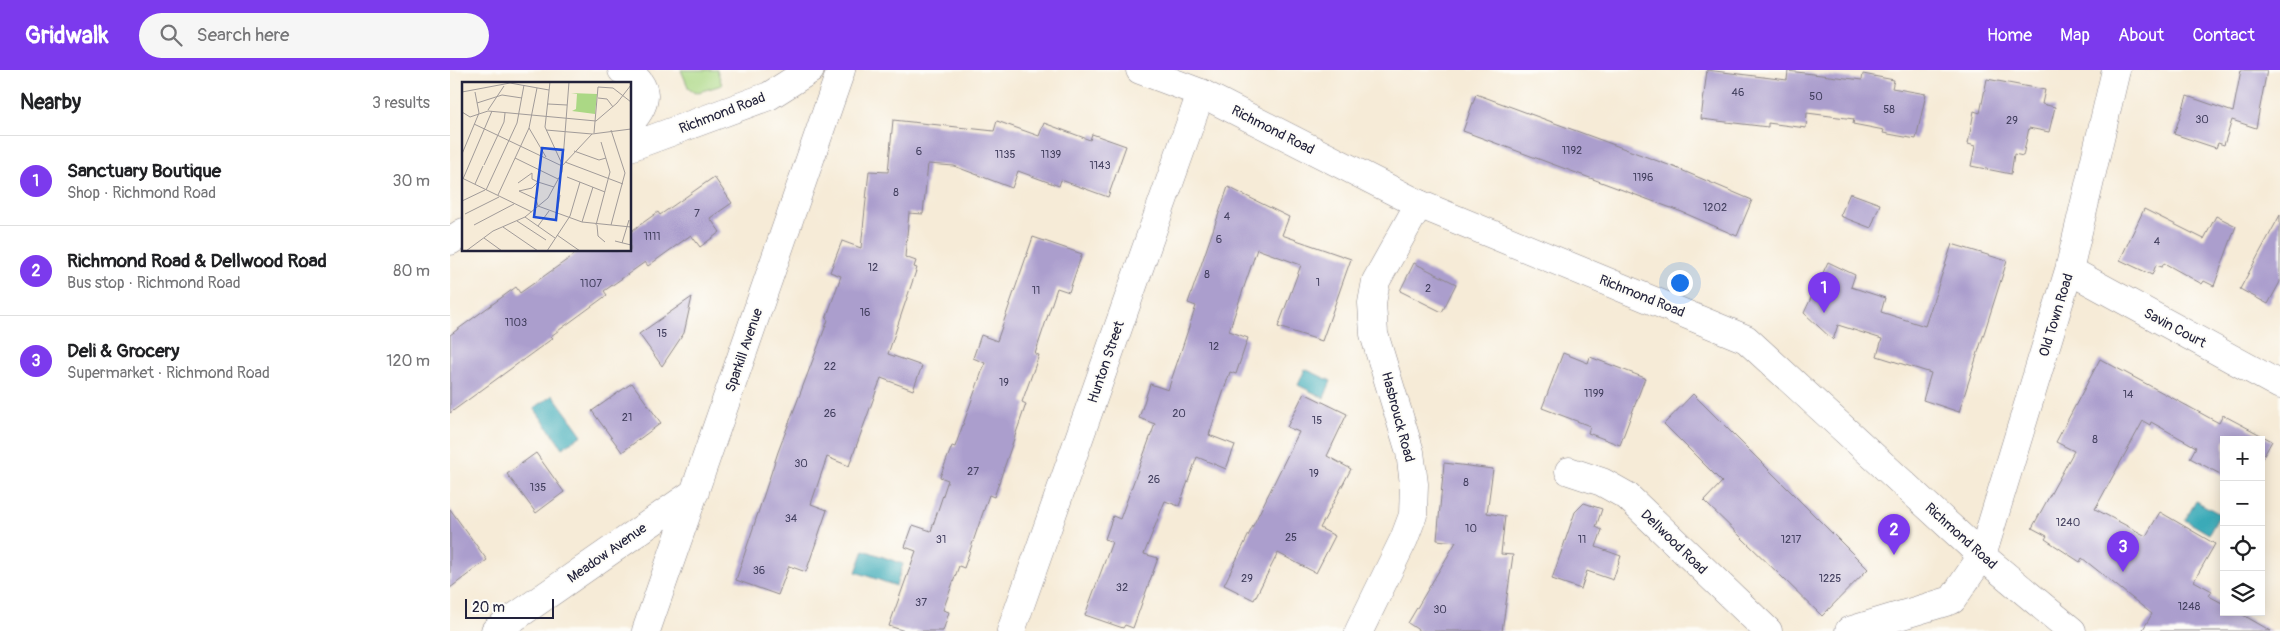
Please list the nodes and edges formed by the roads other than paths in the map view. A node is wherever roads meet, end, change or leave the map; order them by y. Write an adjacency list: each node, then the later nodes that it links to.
1 (622, 70): 7 (street)
2 (810, 70): 8 (street, Richmond Road)
3 (841, 70): 15 (street, Sparkill Avenue)
4 (1140, 70): 6 (street, Richmond Road)
5 (2116, 70): 12 (street, Old Town Road)
6 (1201, 93): 9 (street, Richmond Road); 19 (street, Hunton Street)
7 (631, 122)
8 (631, 147)
9 (1419, 204): 16 (street, Richmond Road); 20 (street, Hasbrouck Road)
10 (462, 233): 11 (street)
11 (450, 241)
12 (2069, 270): 13 (street, Savin Court); 16 (street, Old Town Road)
13 (2280, 385)
14 (1569, 471): 21 (street, Dellwood Road)
15 (695, 492): 17 (street, Meadow Avenue); 18 (street, Sparkill Avenue)
16 (1982, 556): 22 (street); 23 (street, Richmond Road)
17 (495, 631)
18 (646, 631)
19 (1011, 631)
20 (1359, 631)
21 (1768, 631)
22 (1849, 631)
23 (2072, 631)

